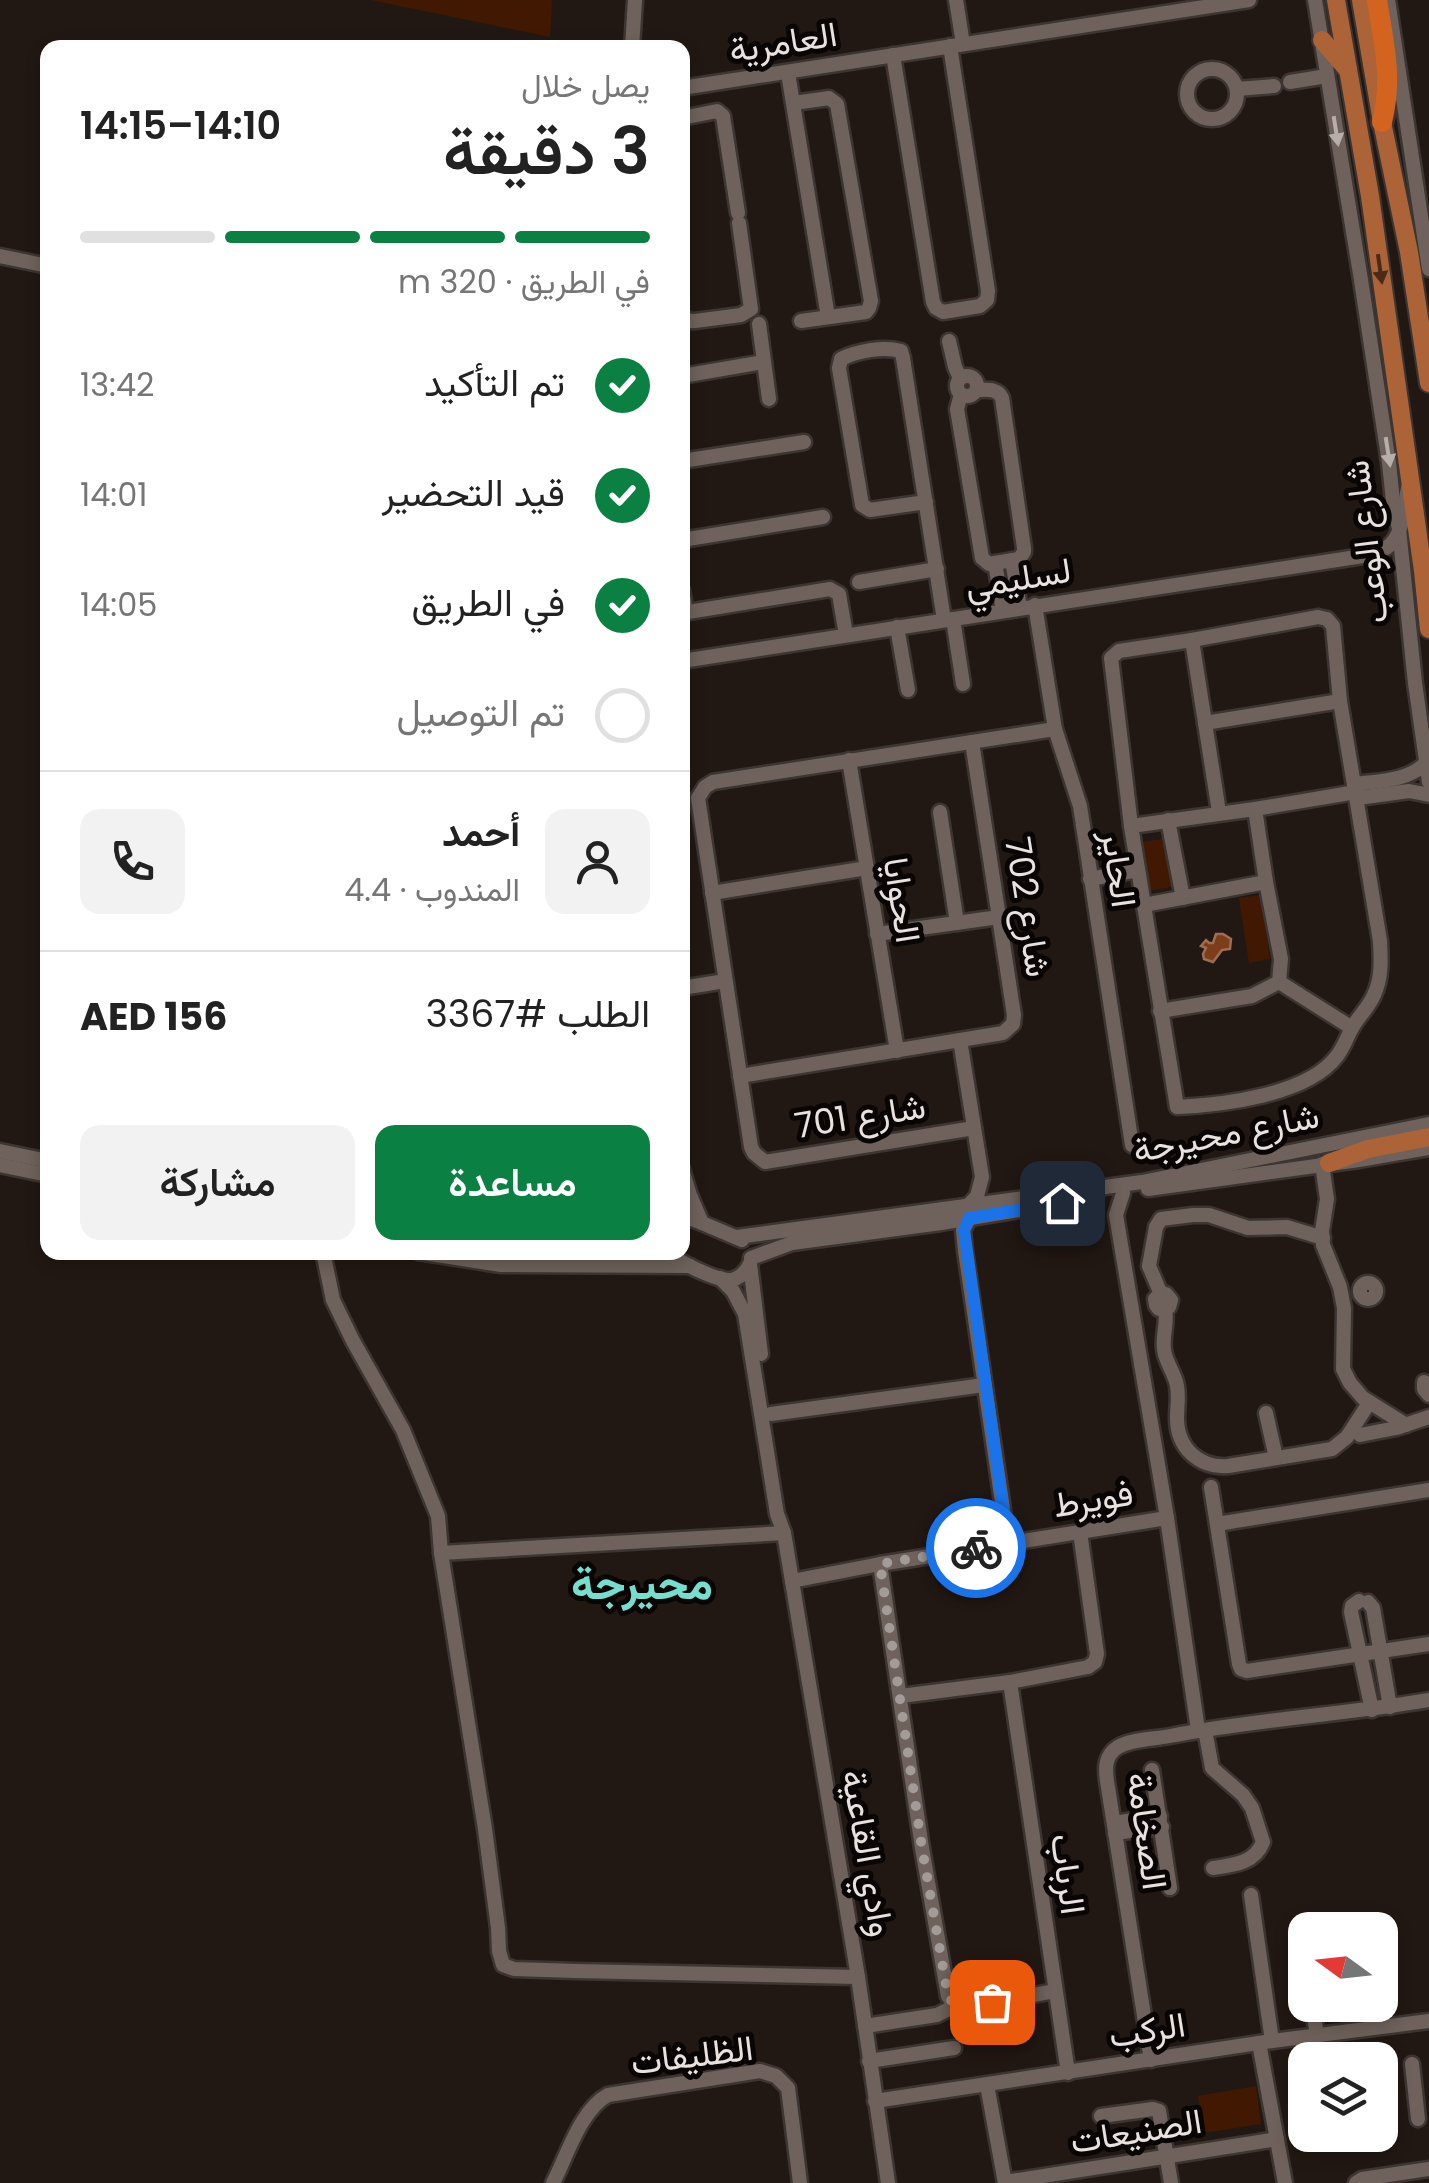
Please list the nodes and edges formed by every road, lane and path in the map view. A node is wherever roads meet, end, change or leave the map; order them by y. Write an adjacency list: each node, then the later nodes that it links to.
1 (634, 0): 11 (street)
2 (956, 0): 13 (street)
3 (1250, 0): 8 (street, العامرية)
4 (1336, 0): 15 (main road, شارع الوعب)
5 (1360, 0): 22 (main road)
6 (1378, 0): 22 (highway)
7 (1388, 0): 23 (street)
8 (1228, 2): 10 (street, العامرية)
9 (1313, 3): 12 (street, شارع الوعب)
10 (1176, 6): 13 (street, العامرية)
11 (632, 40)
12 (1322, 40): 15 (main road); 17 (street, شارع الوعب)
13 (956, 46): 14 (street, العامرية); 14 (street)
14 (893, 55): 16 (street, العامرية)
15 (1349, 71): 42 (main road, شارع الوعب, one-way to 42)
16 (788, 73): 18 (street, العامرية); 20 (street)
17 (1328, 76): 19 (street); 45 (street, شارع الوعب, one-way to 45)
18 (690, 87)
19 (1237, 89)
20 (794, 103): 27 (street); 27 (street)
21 (690, 117): 28 (street)
22 (1382, 122): 25 (main road)
23 (1425, 218): 25 (street)
24 (0, 256): 26 (street)
25 (1424, 256): 31 (main road); 36 (main road)
26 (40, 264)
27 (828, 318): 29 (street)
28 (690, 321)
29 (801, 321)
30 (759, 324): 33 (street)
31 (1429, 333)
32 (950, 341): 35 (street)
33 (764, 362): 34 (street); 39 (street)
34 (690, 375)
35 (960, 378): 37 (street); 38 (street)
36 (1429, 384)
37 (977, 390): 38 (street); 48 (street, الحاير)
38 (962, 394): 49 (street)
39 (769, 399)
40 (804, 442): 41 (street)
41 (690, 460)
42 (1409, 479): 45 (street); 58 (main road, شارع الوعب)
43 (926, 502): 43 (street); 50 (street)
44 (823, 517): 46 (street)
45 (1399, 530): 47 (street, لسليمي); 51 (street, شارع الوعب)
46 (690, 539)
47 (1363, 556): 51 (street, لسليمي); 53 (street, لسليمي)
48 (1012, 560): 49 (street); 53 (street, الحاير)
49 (995, 563): 55 (street)
50 (936, 569): 52 (street); 56 (street)
51 (1404, 570): 69 (street, شارع الوعب)
52 (858, 582)
53 (1027, 607): 55 (street, لسليمي); 66 (street, الحاير)
54 (690, 611): 59 (street)
55 (1003, 611): 56 (street, لسليمي)
56 (949, 619): 57 (street, لسليمي); 62 (street)
57 (897, 627): 59 (street, لسليمي); 63 (street)
58 (1429, 629)
59 (846, 635): 61 (street, لسليمي)
60 (1192, 640): 64 (street); 65 (street); 77 (street)
61 (690, 660)
62 (962, 684)
63 (908, 690)
64 (1340, 701): 65 (street); 71 (street)
65 (1205, 723): 75 (street)
66 (1055, 729): 67 (street); 80 (street, الحاير)
67 (972, 742): 68 (street); 85 (street, شارع 702)
68 (848, 760): 78 (street, الحوايا); 82 (street, شارع 701)
69 (1426, 763): 70 (street, شارع الوعب); 71 (street)
70 (1429, 782)
71 (1356, 791): 72 (street); 73 (street); 92 (street)
72 (1429, 795)
73 (1254, 809): 75 (street); 81 (street)
74 (940, 812): 86 (street)
75 (1220, 812): 76 (street)
76 (1168, 820): 77 (street); 83 (street)
77 (1131, 826): 79 (street)
78 (866, 868): 82 (street); 87 (street, الحوايا)
79 (1138, 870): 80 (street); 84 (street)
80 (1090, 879): 98 (street, الحاير)
81 (1266, 882): 83 (street); 89 (street)
82 (712, 894): 88 (street, شارع 701)
83 (1182, 898): 84 (street)
84 (1144, 905): 91 (street)
85 (999, 916): 86 (street); 93 (street, شارع 702)
86 (957, 923): 87 (street)
87 (877, 934): 94 (street, الحوايا)
88 (725, 980): 90 (street); 95 (street, شارع 701)
89 (1279, 982): 91 (street); 92 (street)
90 (690, 987)
91 (1160, 1011): 92 (street)
92 (1352, 1028)
93 (960, 1040): 94 (street, شارع 702); 97 (street)
94 (897, 1051): 95 (street, شارع 702)
95 (740, 1076): 97 (street, شارع 701)
96 (1429, 1124): 109 (street, شارع محيرجة)
97 (974, 1128): 105 (street)
98 (1132, 1145)
99 (1428, 1146): 102 (main road)
100 (0, 1151): 101 (street)
101 (40, 1159)
102 (1325, 1163): 106 (street, شارع محيرجة); 116 (street)
103 (0, 1165): 104 (street)
104 (40, 1174)
105 (982, 1177): 109 (street); 110 (street)
106 (1123, 1193): 108 (street, شارع محيرجة); 111 (street)
107 (690, 1195): 113 (street)
108 (1093, 1198): 110 (street, شارع محيرجة); 111 (street)
109 (1008, 1200): 110 (street, شارع محيرجة)
110 (969, 1212): 114 (street, شارع محيرجة); 115 (street, شارع محيرجة); 117 (street)
111 (1116, 1215): 134 (street)
112 (690, 1220): 113 (street)
113 (702, 1222): 115 (street)
114 (941, 1223): 117 (street); 121 (street, شارع محيرجة)
115 (736, 1237): 121 (street)
116 (1322, 1238): 124 (street); 132 (street)
117 (965, 1251): 126 (street)
118 (327, 1260): 143 (street)
119 (469, 1260): 122 (street)
120 (678, 1260): 122 (street)
121 (750, 1261): 123 (street, شارع محيرجة); 129 (street, وادي القاعية)
122 (690, 1266): 123 (street)
123 (720, 1278): 141 (street, وادي القاعية)
124 (1340, 1290): 125 (street); 127 (street)
125 (1360, 1290)
126 (984, 1385): 129 (street); 142 (street)
127 (1369, 1402): 131 (street); 135 (street)
128 (1266, 1413): 135 (street)
129 (770, 1414): 141 (street, وادي القاعية)
130 (1429, 1417): 131 (street)
131 (1406, 1424): 133 (street)
132 (1178, 1431): 134 (street); 135 (street)
133 (1360, 1434)
134 (1154, 1436): 138 (street)
135 (1276, 1458)
136 (1211, 1487): 139 (street)
137 (1429, 1490): 139 (street)
138 (1168, 1518): 140 (street, فويرط); 154 (street)
139 (1217, 1524): 148 (street)
140 (1080, 1532): 142 (street, فويرط); 149 (street)
141 (784, 1533): 143 (street); 145 (street, وادي القاعية)
142 (1008, 1543): 144 (street, فويرط)
143 (441, 1554): 161 (street)
144 (880, 1564): 145 (street, فويرط); 150 (street)
145 (792, 1581): 161 (street, وادي القاعية)
146 (1429, 1644): 147 (street)
147 (1380, 1651): 148 (street); 148 (street); 152 (street)
148 (1362, 1654): 153 (street)
149 (1010, 1682): 150 (street); 162 (street, الرباب)
150 (901, 1696): 163 (street)
151 (1429, 1700): 152 (street, الصخامة)
152 (1390, 1707): 153 (street, الصخامة)
153 (1372, 1710): 154 (street, الصخامة)
154 (1202, 1730): 157 (street, الصخامة); 158 (street)
155 (1152, 1770): 156 (street)
156 (1161, 1821): 157 (street); 159 (street)
157 (1115, 1828): 170 (street, الصخامة)
158 (1214, 1868)
159 (1170, 1888)
160 (1251, 1894): 168 (street)
161 (858, 1977): 166 (street, وادي القاعية)
162 (1055, 1991): 163 (street); 173 (street, الرباب)
163 (955, 2006): 166 (street)
164 (1429, 2021): 167 (street, الركب)
165 (1315, 2022): 167 (street)
166 (865, 2026): 171 (street, وادي القاعية)
167 (1318, 2036): 168 (street, الركب)
168 (1266, 2042): 170 (street, الركب); 179 (street)
169 (954, 2048): 171 (street)
170 (1151, 2060): 173 (street, الركب)
171 (869, 2061): 176 (street, وادي القاعية)
172 (1412, 2064): 175 (street)
173 (1068, 2073): 174 (street, الركب)
174 (987, 2085): 176 (street, الركب); 182 (street)
175 (1422, 2098): 178 (street)
176 (874, 2102): 185 (street, وادي القاعية)
177 (1100, 2116): 180 (street)
178 (1418, 2119)
179 (1277, 2138): 180 (street, الصنيعات); 187 (street)
180 (1168, 2156): 182 (street, الصنيعات); 186 (street)
181 (1429, 2169): 188 (street)
182 (1005, 2182)
183 (554, 2183): 184 (street, الظليفات)
184 (800, 2183)
185 (888, 2183)
186 (1171, 2183)
187 (1284, 2183)
188 (1356, 2183)

